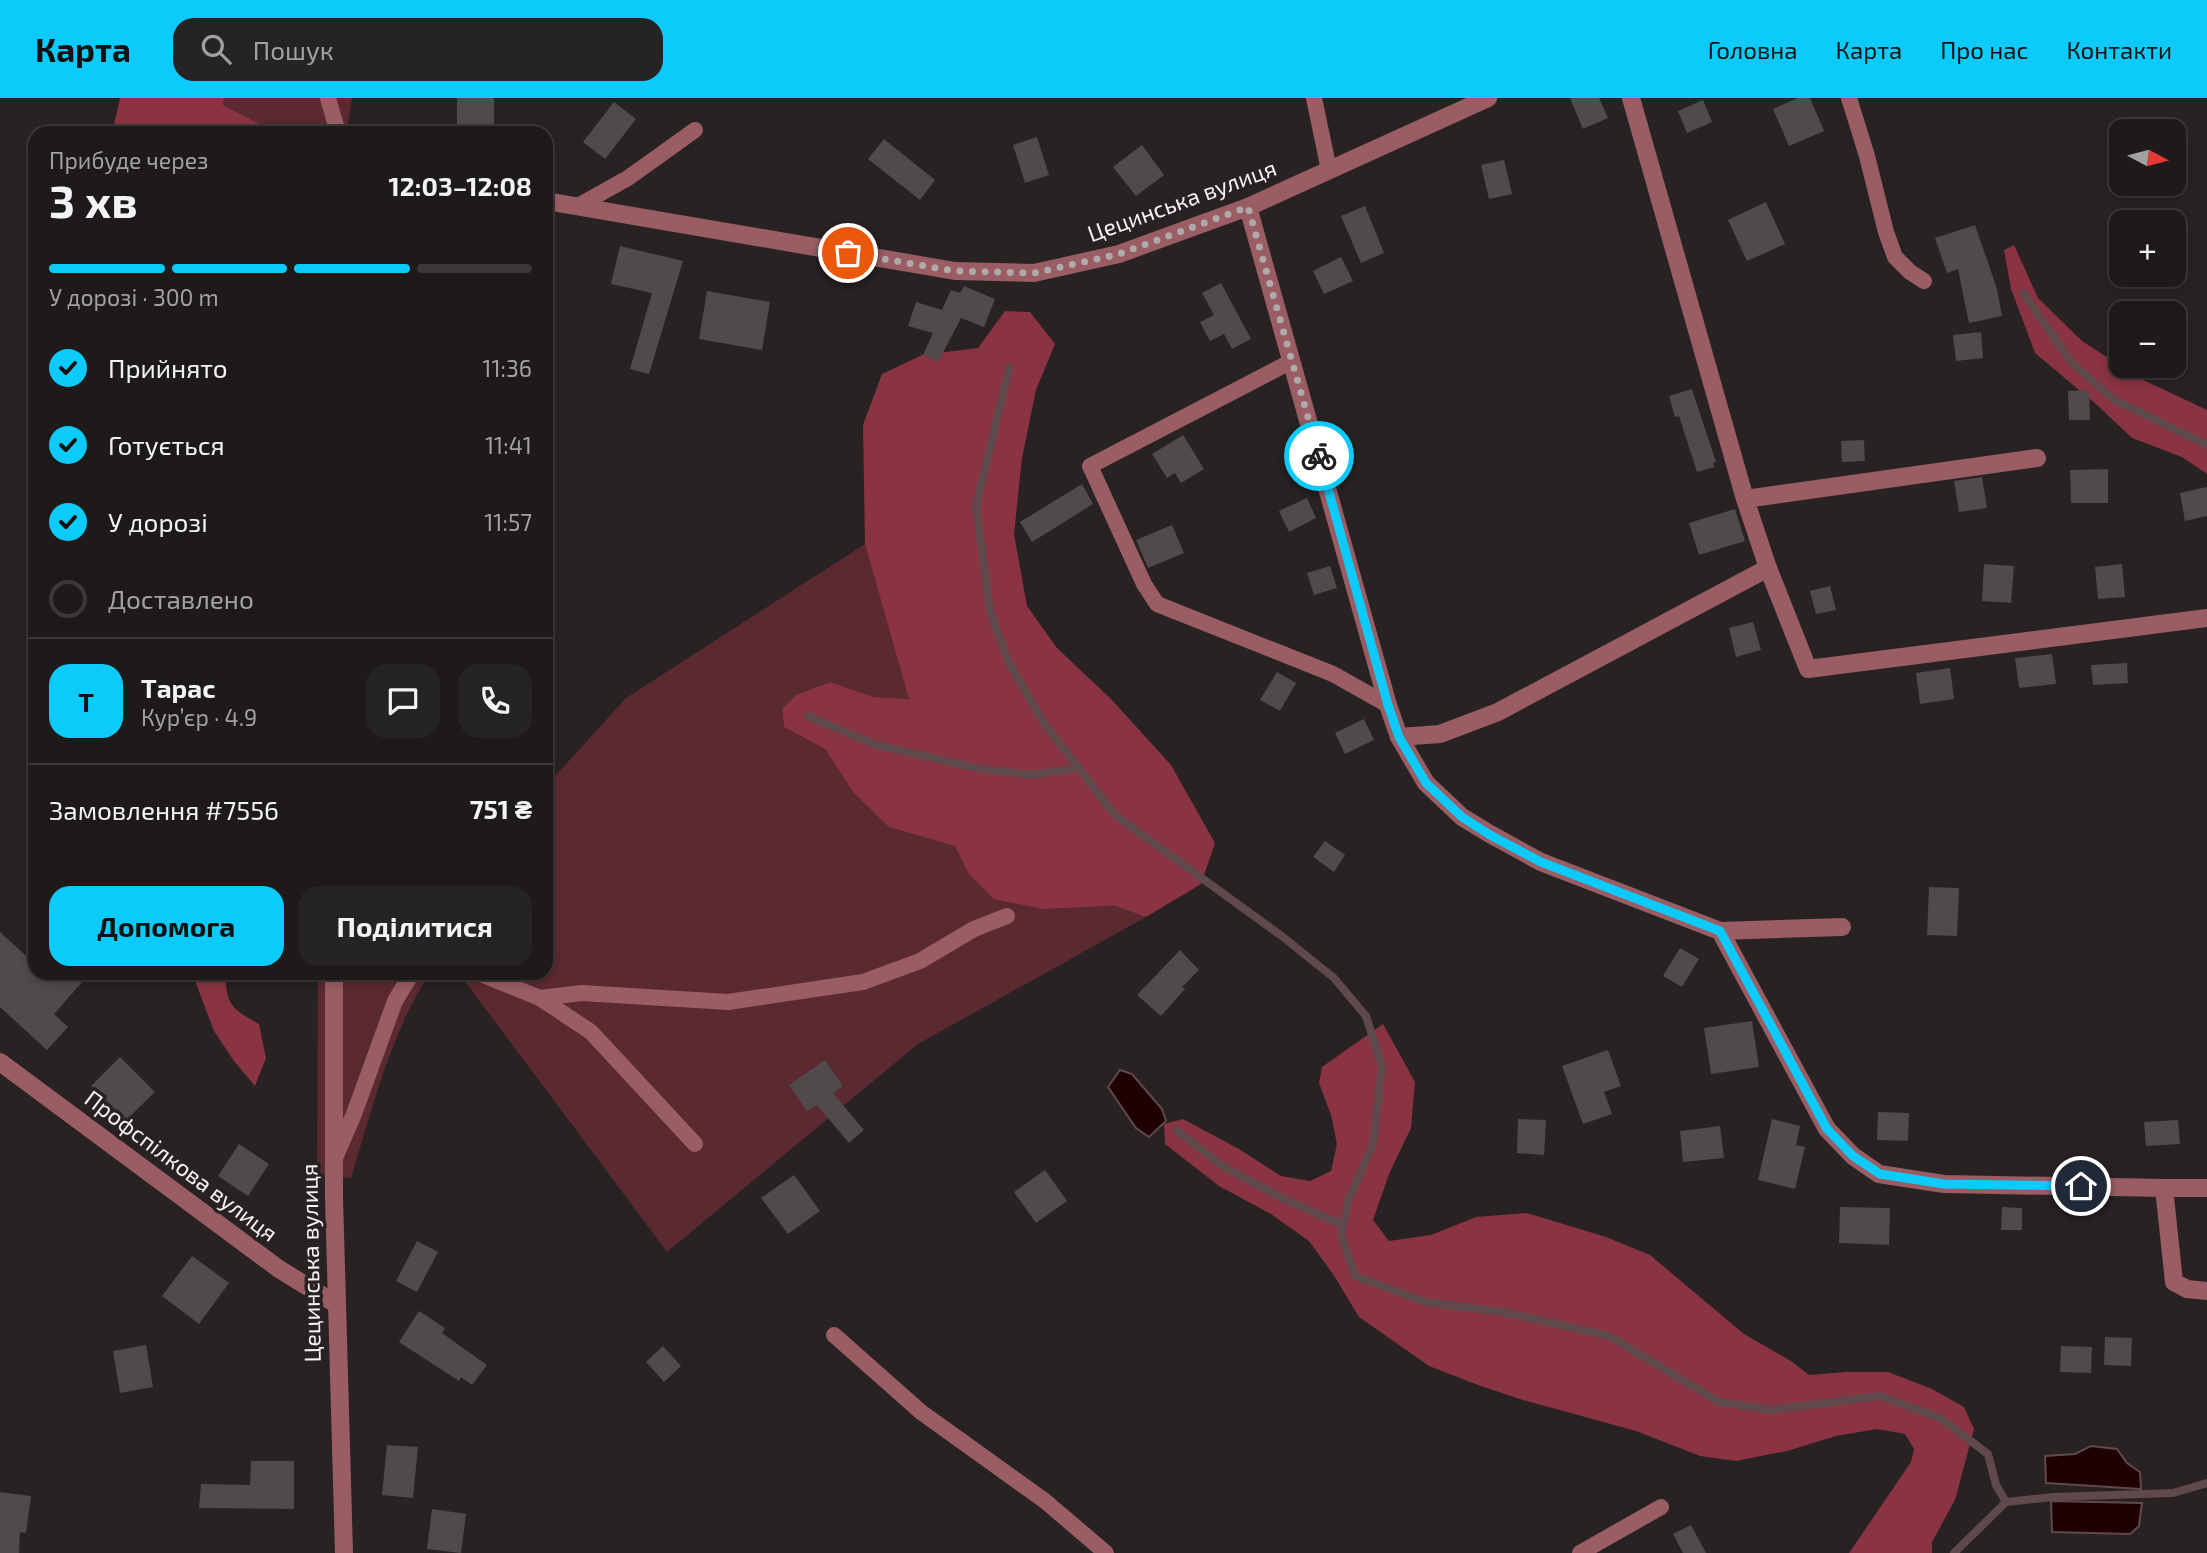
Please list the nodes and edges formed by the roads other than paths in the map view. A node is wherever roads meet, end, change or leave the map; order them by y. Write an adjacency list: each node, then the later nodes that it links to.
1 (328, 98): 6 (lane)
2 (1314, 98): 8 (lane)
3 (1488, 98): 8 (street, Цецинська вулиця)
4 (1631, 98): 15 (street)
5 (1849, 98): 12 (lane)
6 (336, 126)
7 (695, 131): 10 (lane)
8 (1329, 170): 11 (street, Цецинська вулиця)
9 (553, 202): 10 (street, Цецинська вулиця)
10 (578, 206): 11 (street, Цецинська вулиця)
11 (1248, 207): 13 (street)
12 (1924, 281)
13 (1292, 361): 18 (street); 18 (lane)
14 (2037, 458): 15 (street)
15 (1745, 499): 16 (street)
16 (1769, 568): 17 (street); 19 (street)
17 (2207, 618)
18 (1388, 705): 19 (street)
19 (1399, 737): 22 (street)
20 (1007, 916): 26 (lane)
21 (1842, 927): 22 (street)
22 (1720, 931): 30 (street)
23 (334, 980): 29 (street, Цецинська вулиця)
24 (408, 980): 29 (lane)
25 (495, 980): 26 (lane)
26 (540, 998): 28 (lane)
27 (0, 1062): 33 (street, Профспілкова вулиця)
28 (695, 1144)
29 (334, 1160): 33 (street, Цецинська вулиця)
30 (2164, 1188): 31 (street); 32 (street)
31 (2207, 1188)
32 (2207, 1291)
33 (336, 1304): 36 (street, Цецинська вулиця)
34 (834, 1335): 37 (lane)
35 (1661, 1507): 38 (lane)
36 (344, 1553)
37 (1106, 1553)
38 (1580, 1553)

